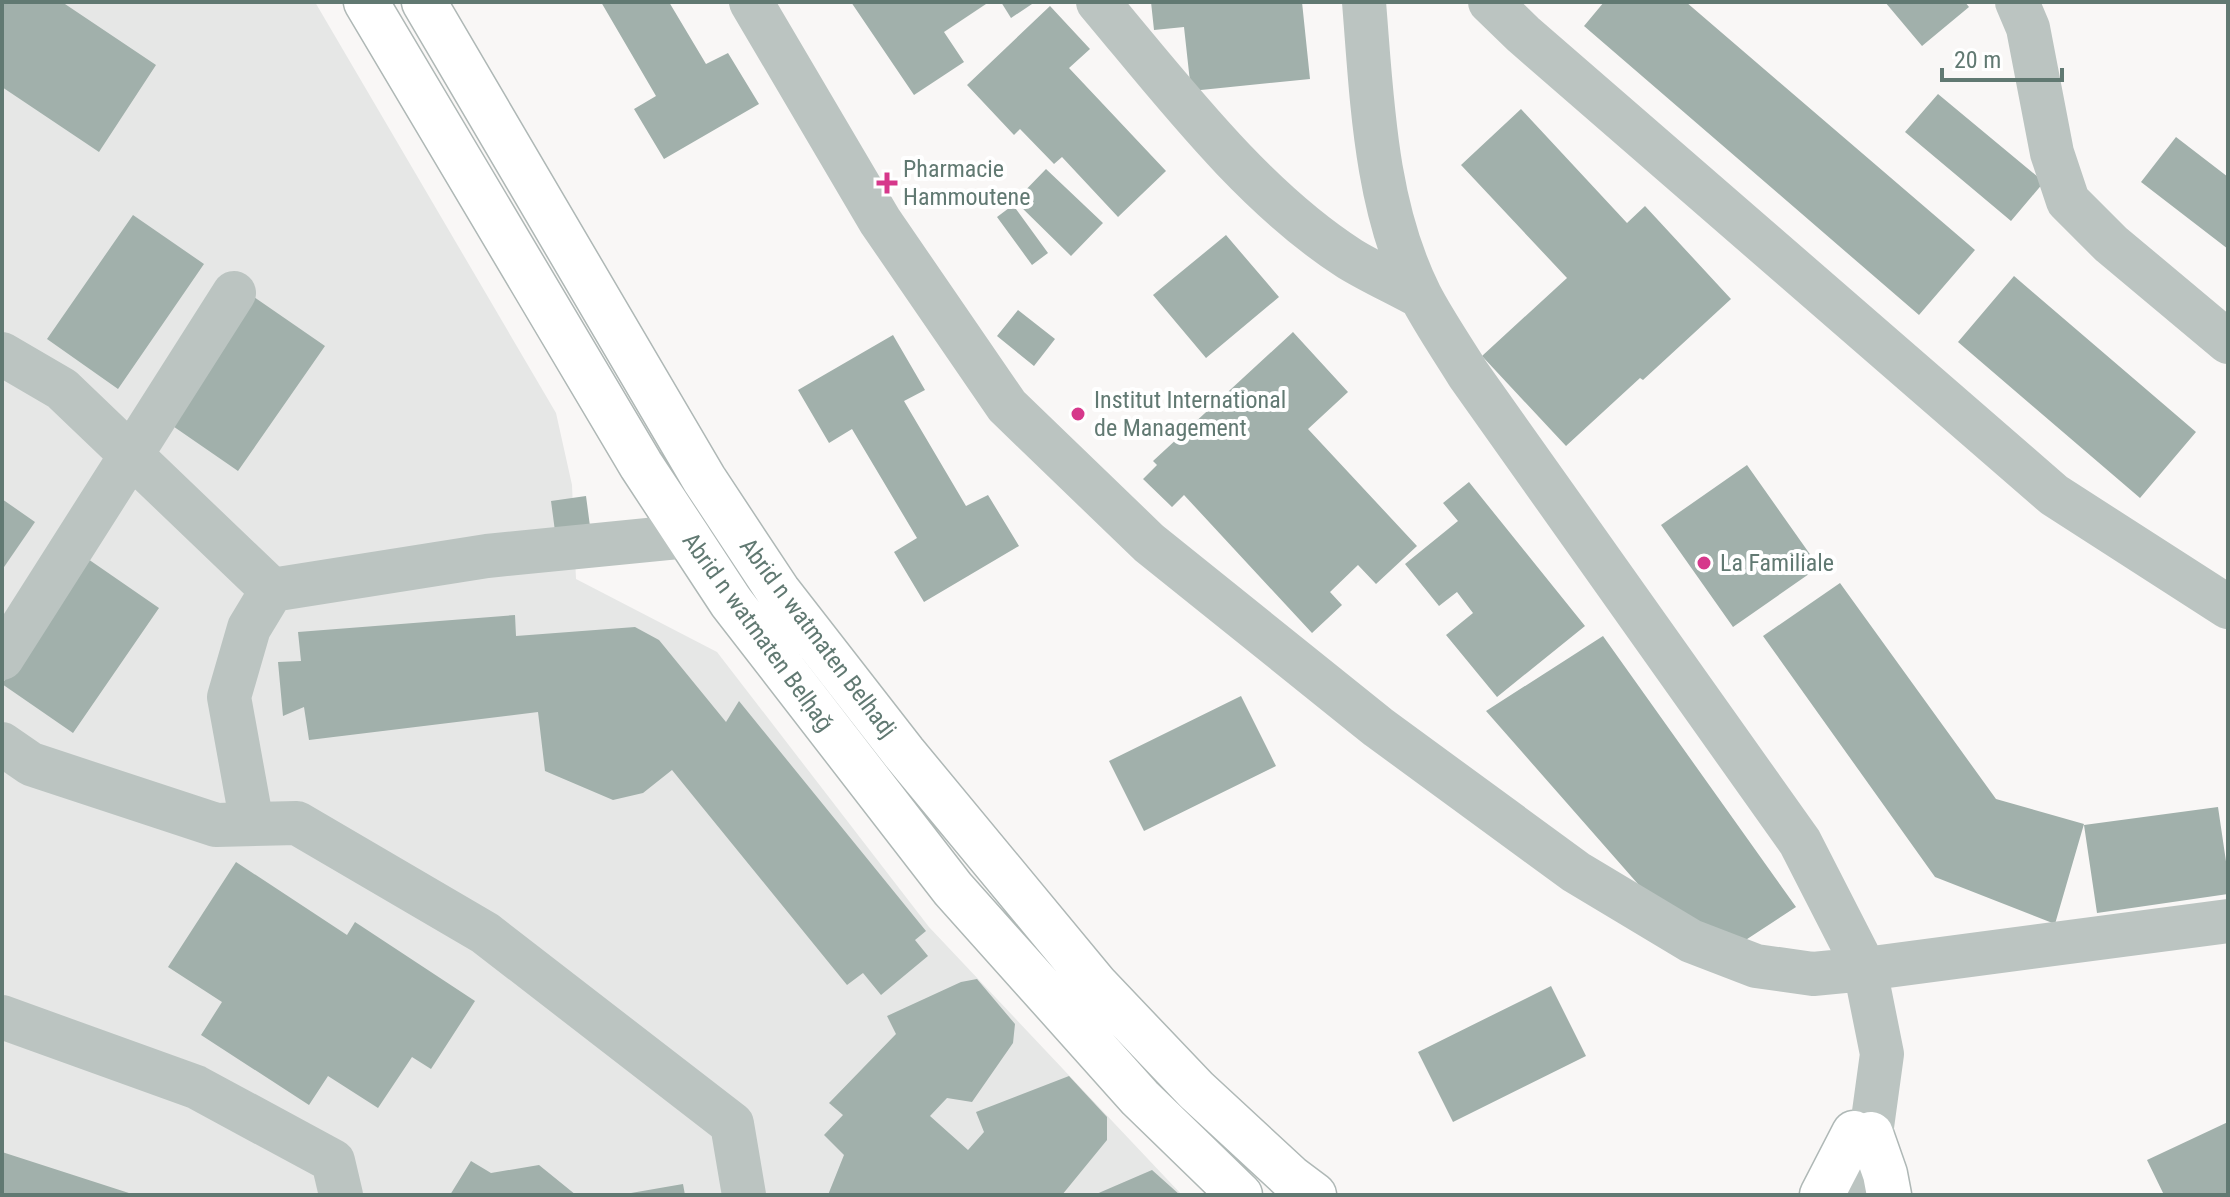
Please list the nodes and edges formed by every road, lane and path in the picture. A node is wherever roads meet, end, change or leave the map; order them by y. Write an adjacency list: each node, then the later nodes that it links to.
1 (366, 2): 13 (main road, Abrid n watmaten Belḥaǧ)
2 (424, 2): 26 (main road, Abrid n watmaten Belhadj)
3 (751, 2): 20 (street)
4 (1098, 2): 9 (street)
5 (1364, 2): 9 (street)
6 (1490, 2): 15 (street)
7 (2034, 11): 10 (street)
8 (234, 293): 12 (street)
9 (1421, 297): 20 (street)
10 (2228, 342)
11 (2, 354): 12 (street)
12 (131, 455): 14 (street); 16 (street)
13 (688, 536): 14 (street); 25 (main road, Abrid n watmaten Belḥaǧ)
14 (272, 590): 18 (street)
15 (2228, 607)
16 (2, 658)
17 (2, 744): 18 (street)
18 (252, 824): 24 (street)
19 (2228, 921): 20 (street)
20 (1865, 969): 22 (street)
21 (2, 1017): 23 (street)
22 (1862, 1134): 27 (main road); 28 (street); 29 (street); 30 (main road)
23 (341, 1195)
24 (744, 1195)
25 (1240, 1195)
26 (1314, 1195)
27 (1822, 1195)
28 (1832, 1195)
29 (1856, 1195)
30 (1889, 1195)

